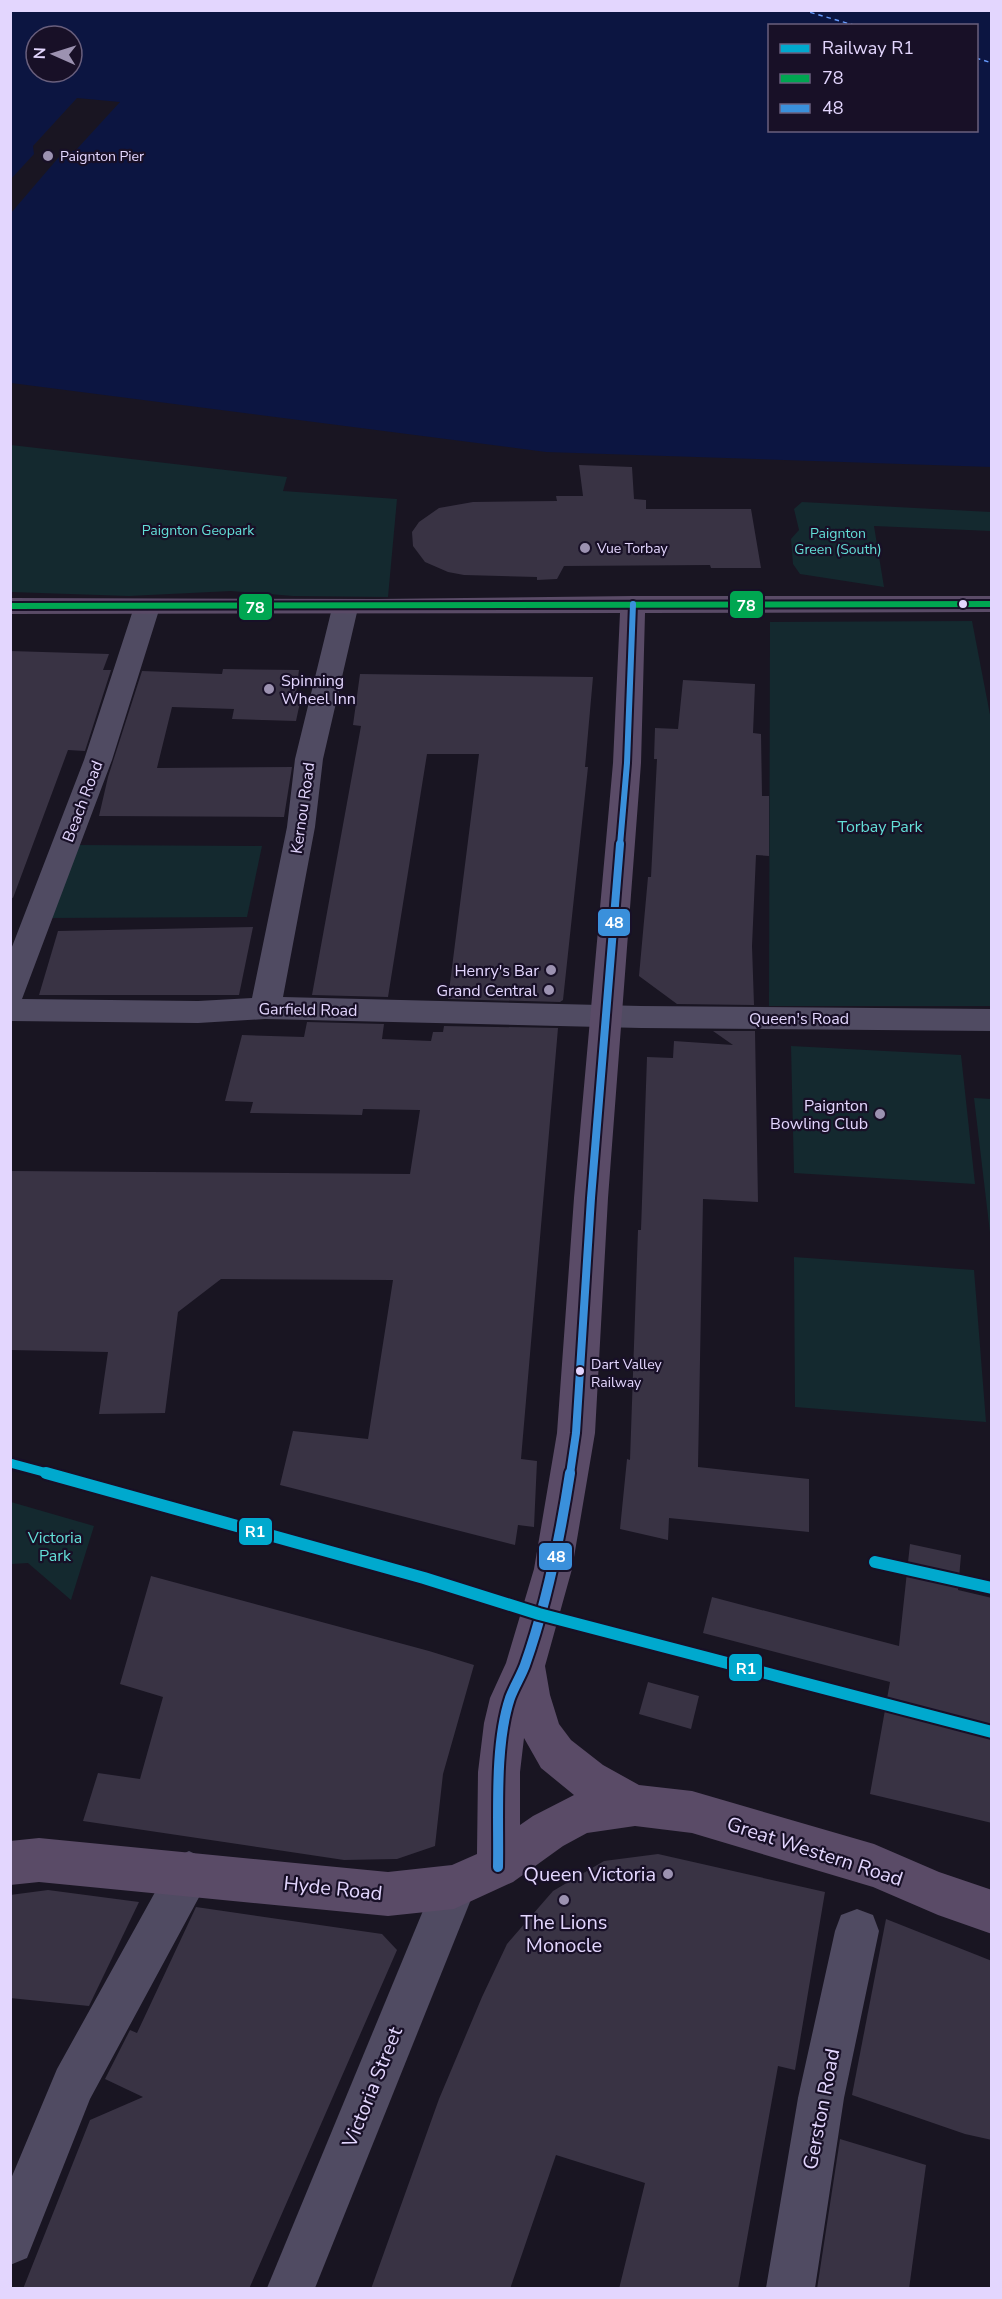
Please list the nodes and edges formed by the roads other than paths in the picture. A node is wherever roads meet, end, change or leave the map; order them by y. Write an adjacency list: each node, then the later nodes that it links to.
1 (633, 604): 2 (main road); 5 (main road); 9 (main road)
2 (992, 604)
3 (10, 606): 4 (main road)
4 (147, 607): 5 (main road); 6 (street, Beach Road)
5 (345, 608): 7 (street, Kernou Road)
6 (10, 993)
7 (265, 1008): 8 (street, Garfield Road); 9 (street, Garfield Road)
8 (10, 1010)
9 (606, 1016): 10 (street, Queen's Road); 11 (main road)
10 (992, 1020)
11 (525, 1666): 12 (main road); 14 (main road)
12 (635, 1805): 14 (main road, Hyde Road); 17 (main road, Great Western Road)
13 (10, 1863): 15 (main road, Hyde Road)
14 (498, 1867): 16 (main road, Hyde Road)
15 (189, 1873): 16 (main road, Hyde Road); 19 (street)
16 (454, 1887): 20 (street, Victoria Street)
17 (992, 1912)
18 (857, 1930): 21 (street, Gerston Road)
19 (10, 2241)
20 (291, 2289)
21 (790, 2289)

